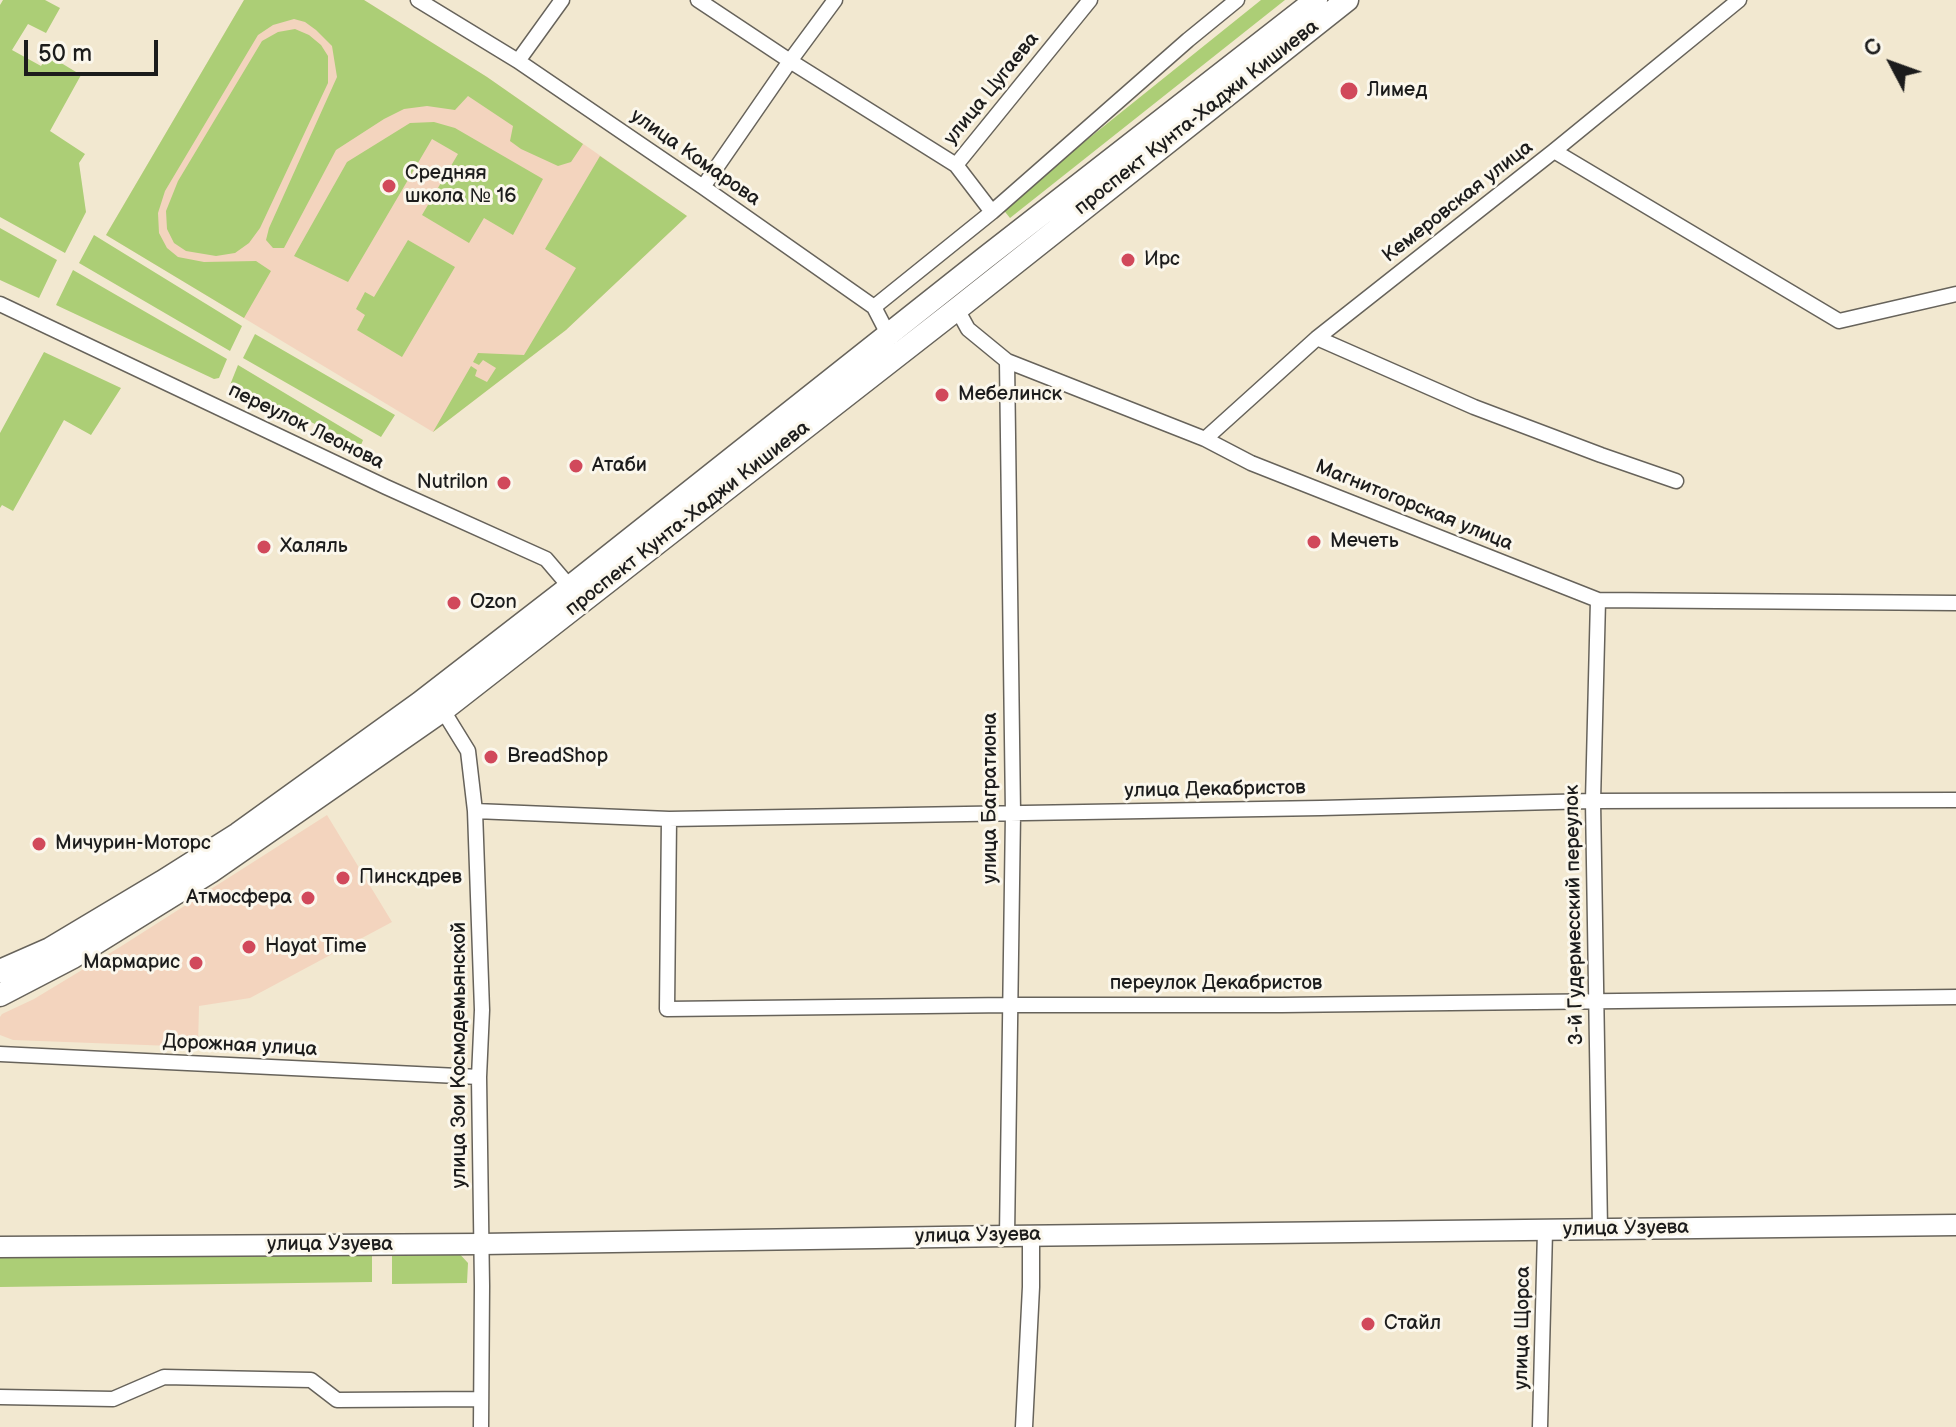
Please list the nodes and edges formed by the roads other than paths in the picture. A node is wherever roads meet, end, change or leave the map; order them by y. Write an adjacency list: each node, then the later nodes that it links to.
1 (418, 0): 10 (street, улица Комарова)
2 (562, 0): 10 (street)
3 (698, 0): 11 (street)
4 (835, 0): 11 (street)
5 (1090, 0): 13 (street, улица Цугаева)
6 (1237, 0): 15 (street)
7 (1316, 0): 16 (main road, проспект Кунта-Хаджи Кишиева)
8 (1347, 0): 20 (main road, проспект Кунта-Хаджи Кишиева)
9 (1739, 0): 12 (street, Кемеровская улица)
10 (518, 61): 14 (street, улица Комарова)
11 (790, 61): 13 (street); 14 (street)
12 (1554, 151): 17 (street); 22 (street, Кемеровская улица)
13 (956, 165): 15 (street)
14 (703, 187): 19 (street, улица Комарова)
15 (992, 212): 19 (street)
16 (985, 258): 20 (street); 21 (main road, проспект Кунта-Хаджи Кишиева)
17 (1956, 294)
18 (0, 304): 27 (street, переулок Леонова)
19 (874, 307): 21 (street, улица Комарова)
20 (957, 309): 23 (street, Магнитогорская улица); 24 (main road, проспект Кунта-Хаджи Кишиева)
21 (889, 336): 24 (street); 27 (main road, проспект Кунта-Хаджи Кишиева)
22 (1317, 338): 25 (street, Кемеровская улица); 26 (street)
23 (1007, 361): 25 (street, Магнитогорская улица); 34 (street, улица Багратиона)
24 (864, 382): 27 (main road, проспект Кунта-Хаджи Кишиева)
25 (1205, 439): 28 (street, Магнитогорская улица)
26 (1676, 481)
27 (576, 595): 30 (main road, проспект Кунта-Хаджи Кишиева)
28 (1598, 600): 29 (street, Магнитогорская улица); 32 (street, 3-й Гудермесский переулок)
29 (1956, 603)
30 (437, 702): 33 (street, улица Зои Космодемьянской); 36 (main road, проспект Кунта-Хаджи Кишиева); 37 (main road, проспект Кунта-Хаджи Кишиева)
31 (1956, 800): 32 (street, улица Декабристов)
32 (1593, 801): 34 (street, улица Декабристов); 39 (street, 3-й Гудермесский переулок)
33 (475, 811): 35 (street, улица Декабристов); 42 (street, улица Зои Космодемьянской)
34 (1013, 813): 35 (street, улица Декабристов); 40 (street, улица Багратиона)
35 (669, 819): 40 (street, переулок Декабристов)
36 (0, 971)
37 (0, 995)
38 (1956, 997): 39 (street, переулок Декабристов)
39 (1595, 1001): 40 (street, переулок Декабристов); 44 (street, 3-й Гудермесский переулок)
40 (1010, 1005): 46 (street, улица Багратиона)
41 (0, 1054): 42 (street, Дорожная улица)
42 (479, 1077): 48 (street, улица Зои Космодемьянской)
43 (1956, 1225): 44 (main road, улица Узуева)
44 (1600, 1229): 45 (main road, улица Узуева)
45 (1545, 1231): 47 (main road, улица Узуева); 54 (street, улица Щорса)
46 (1007, 1236): 47 (main road, улица Узуева); 48 (main road, улица Узуева)
47 (1031, 1236): 53 (street)
48 (481, 1244): 49 (main road, улица Узуева); 51 (street, улица Зои Космодемьянской)
49 (0, 1247)
50 (0, 1397): 51 (street)
51 (481, 1399): 52 (street, улица Зои Космодемьянской)
52 (481, 1427)
53 (1024, 1427)
54 (1540, 1427)

